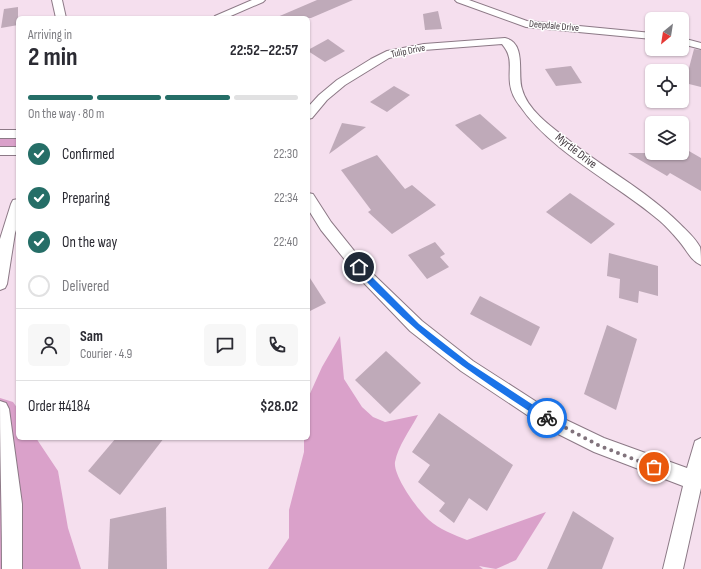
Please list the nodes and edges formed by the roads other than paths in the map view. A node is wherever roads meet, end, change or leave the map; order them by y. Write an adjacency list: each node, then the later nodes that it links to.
1 (57, 0): 4 (street)
2 (260, 0): 5 (street)
3 (460, 0): 6 (street, Deepdale Drive)
4 (61, 16)
5 (223, 16)
6 (526, 24): 7 (street, Deepdale Drive); 8 (street)
7 (645, 35)
8 (505, 41): 11 (street, Tulip Drive); 18 (street, Myrtle Drive)
9 (689, 43): 10 (street)
10 (701, 46)
11 (310, 113)
12 (0, 134): 13 (street)
13 (16, 134)
14 (0, 151): 15 (street)
15 (16, 151)
16 (310, 201): 22 (street)
17 (16, 210): 19 (street)
18 (701, 259)
19 (0, 284)
20 (0, 409): 23 (street)
21 (701, 447): 22 (street)
22 (693, 480): 24 (street)
23 (12, 569)
24 (673, 569)

